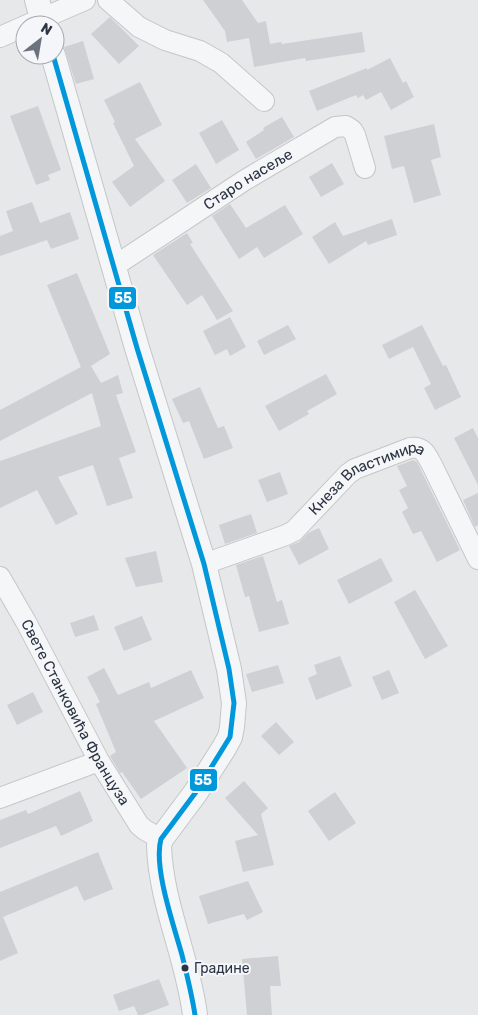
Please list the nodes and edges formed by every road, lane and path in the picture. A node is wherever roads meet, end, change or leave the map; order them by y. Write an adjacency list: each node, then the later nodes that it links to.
1 (85, 0): 3 (street)
2 (108, 0): 7 (street)
3 (46, 15)
4 (15, 29): 5 (street)
5 (0, 37)
6 (55, 65): 9 (street)
7 (264, 102)
8 (365, 168): 9 (street, Старо насеље)
9 (113, 267): 11 (street)
10 (478, 558): 11 (street, Кнеза Властимира)
11 (204, 564): 15 (street)
12 (0, 577): 13 (street, Свете Станковића Француза)
13 (99, 761): 14 (street); 15 (street, Свете Станковића Француза)
14 (0, 798)
15 (161, 839): 16 (street)
16 (195, 1015)

